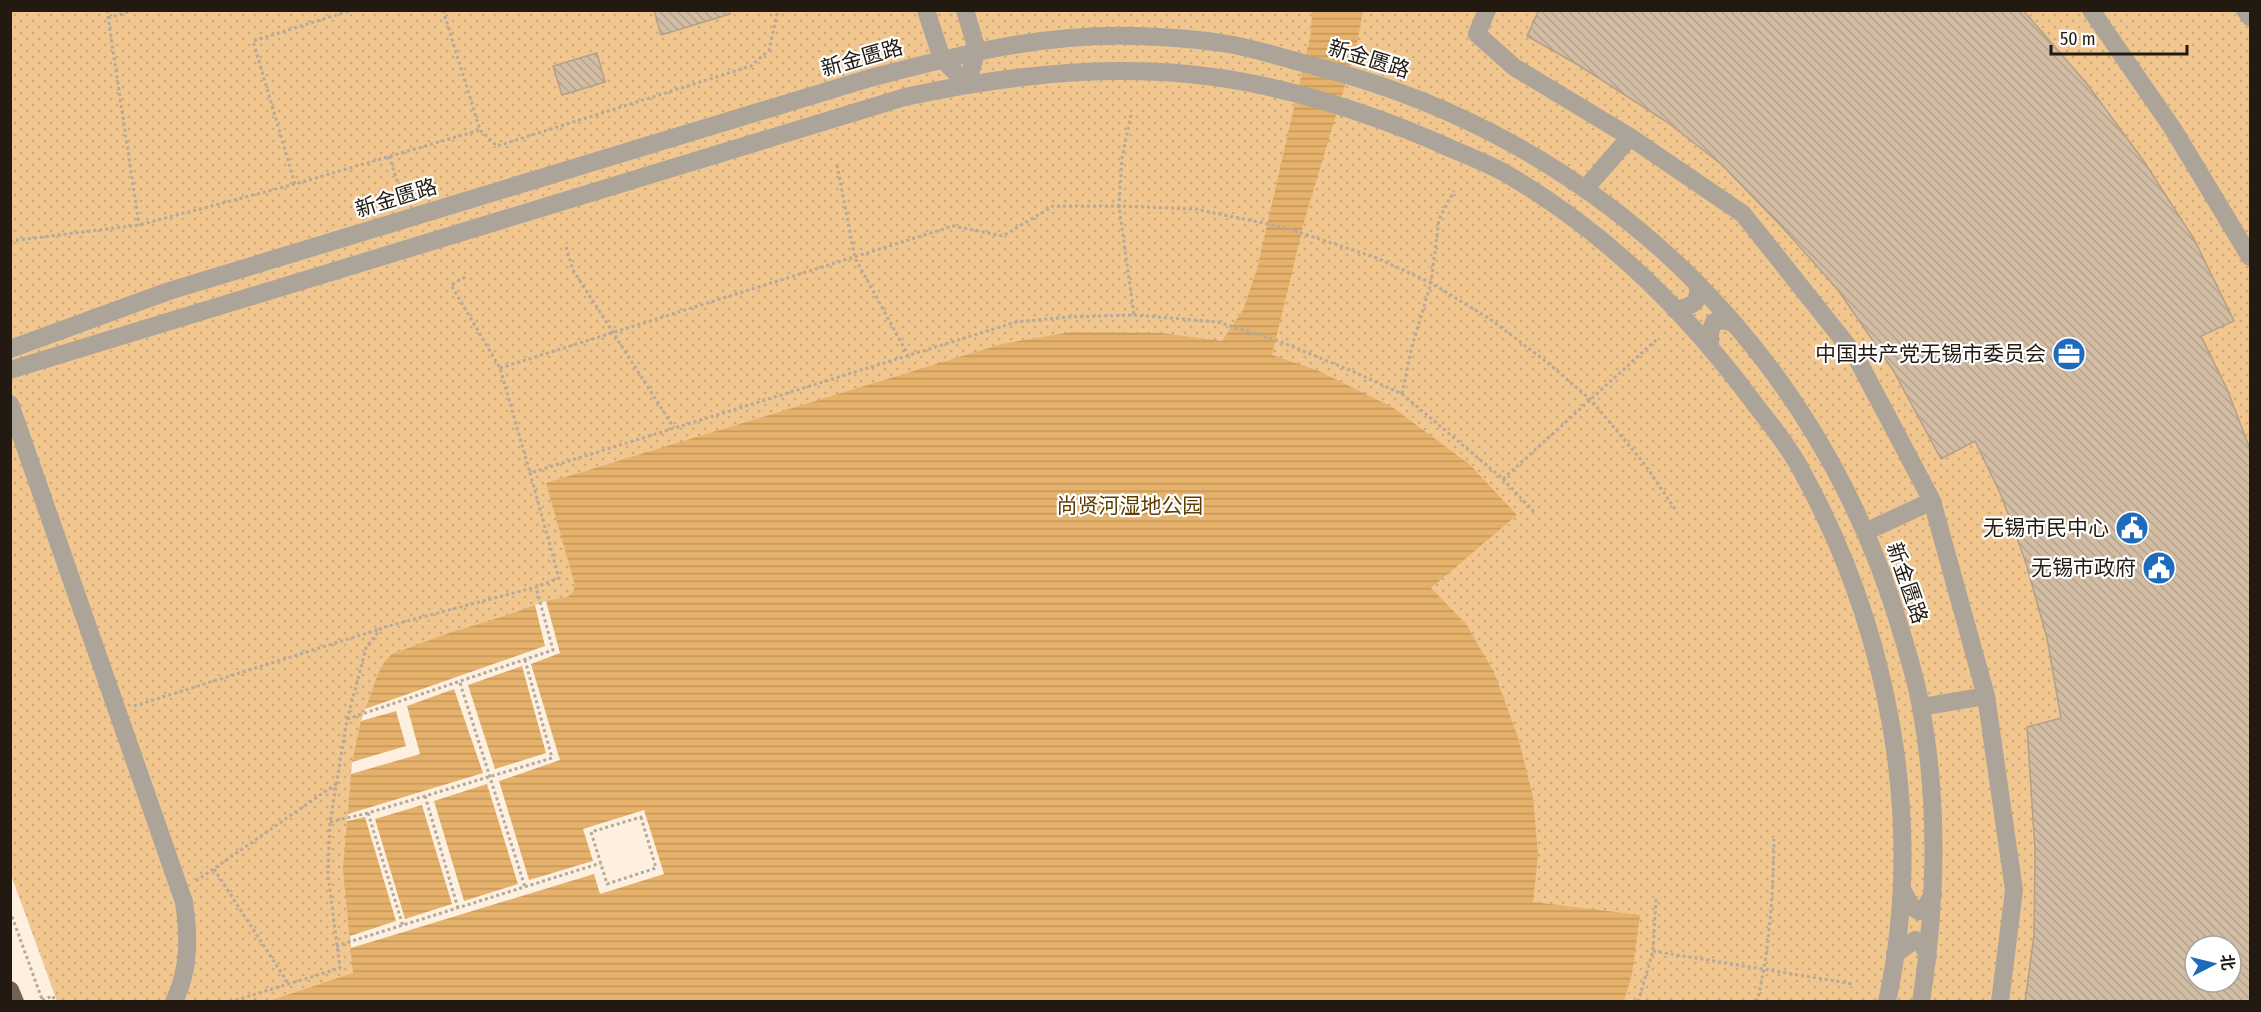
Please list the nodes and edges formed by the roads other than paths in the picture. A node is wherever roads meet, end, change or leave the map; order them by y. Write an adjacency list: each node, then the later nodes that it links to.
1 (927, 10): 8 (street)
2 (965, 10): 7 (street)
3 (1487, 10): 10 (street)
4 (2091, 10): 12 (street)
5 (2246, 10): 6 (street)
6 (2250, 17)
7 (977, 50): 8 (street, 新金匮路); 9 (street); 11 (street, 新金匮路)
8 (942, 59): 9 (street); 18 (street, 新金匮路)
9 (967, 84): 15 (street); 19 (street)
10 (1630, 137): 11 (street); 21 (street)
11 (1585, 189): 14 (street, 新金匮路)
12 (2245, 236): 13 (street)
13 (2250, 257)
14 (1696, 283): 15 (street); 16 (street, 新金匮路)
15 (1675, 310): 17 (street)
16 (1734, 323): 17 (street); 22 (street, 新金匮路)
17 (1710, 346): 25 (street)
18 (10, 349)
19 (10, 370)
20 (10, 404): 31 (street)
21 (1932, 501): 22 (street); 23 (street)
22 (1865, 532): 24 (street, 新金匮路)
23 (1986, 696): 24 (street); 34 (street)
24 (1921, 707): 26 (street, 新金匮路)
25 (1903, 891): 26 (street); 27 (street)
26 (1933, 894): 28 (street, 新金匮路)
27 (1895, 954): 28 (street); 32 (street)
28 (1928, 956): 33 (street, 新金匮路)
29 (10, 990): 30 (main road)
30 (15, 1002)
31 (174, 1002)
32 (1887, 1002)
33 (1921, 1002)
34 (2000, 1002)

